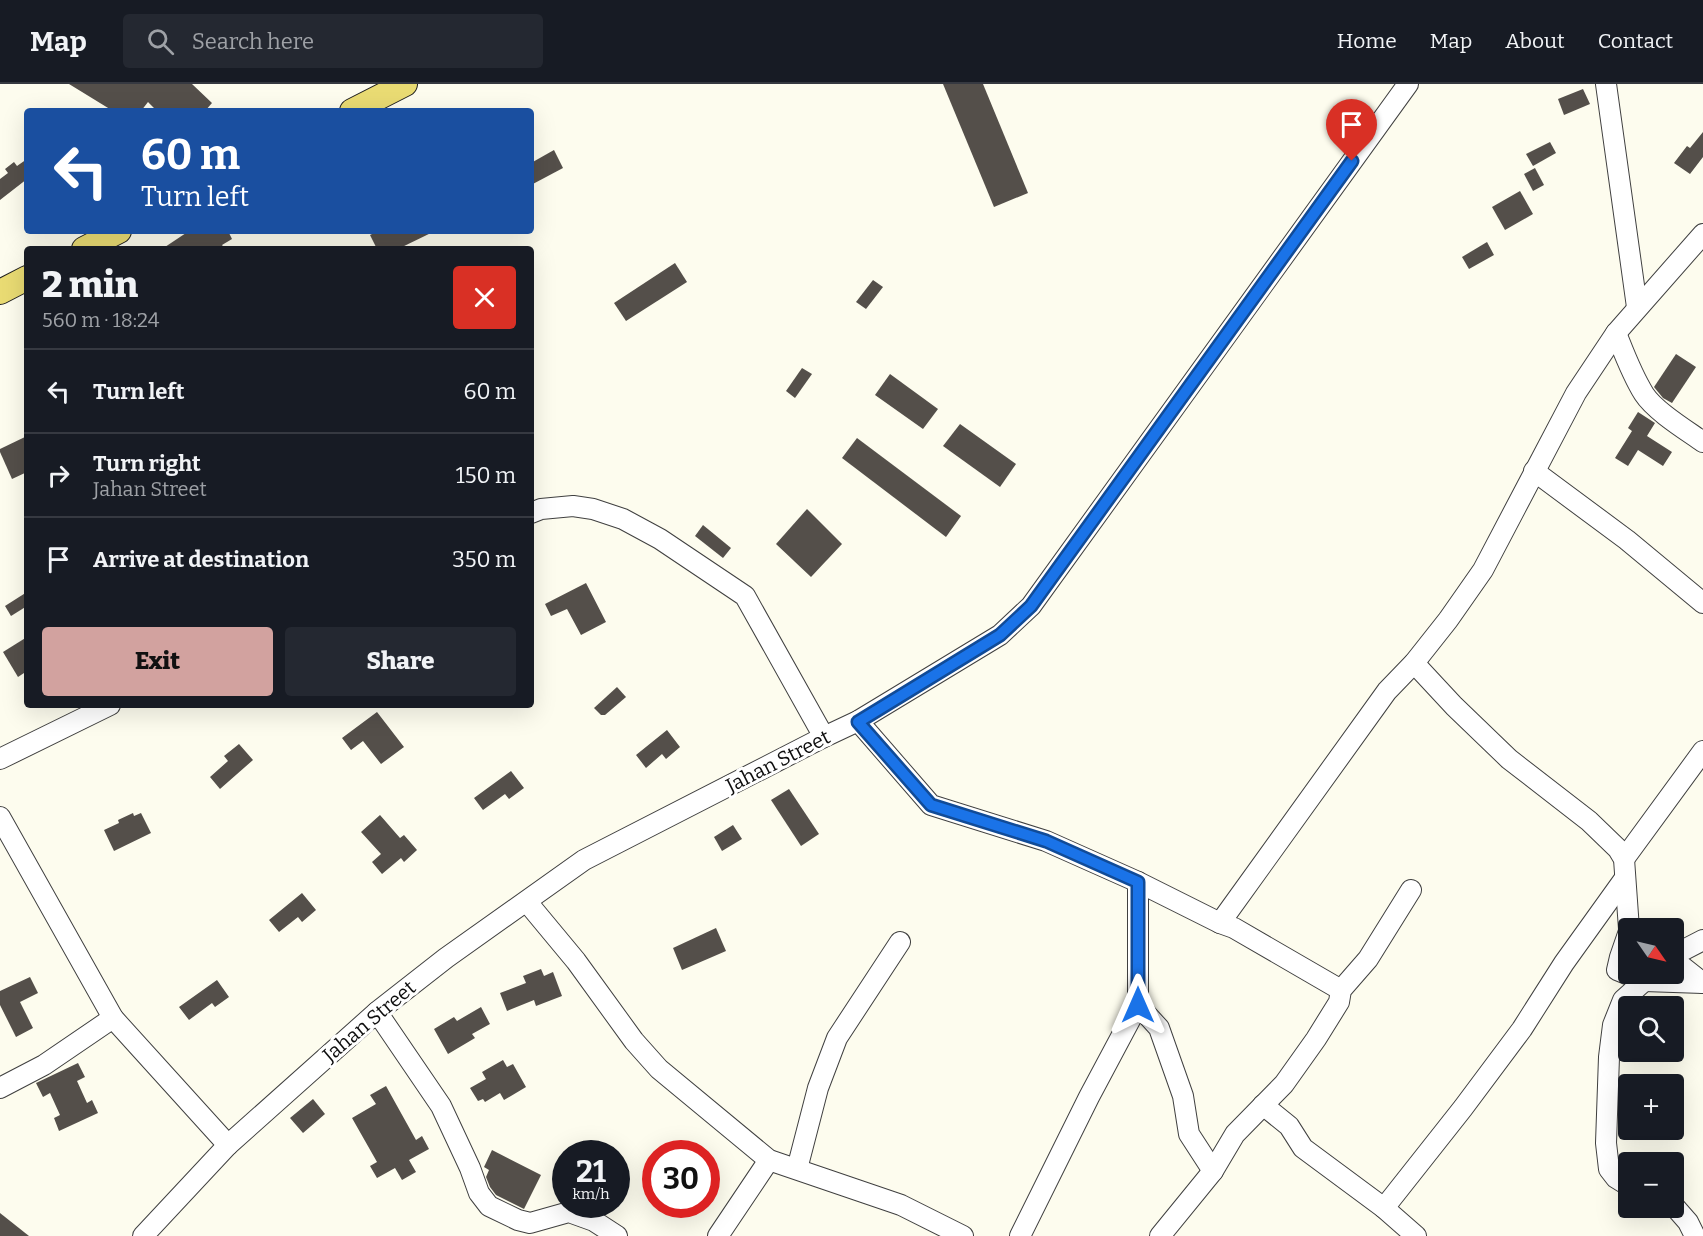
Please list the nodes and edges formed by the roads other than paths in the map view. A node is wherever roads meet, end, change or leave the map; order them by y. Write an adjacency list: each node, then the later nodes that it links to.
1 (1408, 84): 18 (street, Jahan Street)
2 (1606, 84): 10 (street)
3 (395, 86): 4 (main road)
4 (357, 108)
5 (113, 234): 7 (main road)
6 (1703, 234): 10 (street)
7 (90, 246)
8 (24, 280): 9 (main road)
9 (0, 292)
10 (1637, 307): 11 (street)
11 (1616, 333): 12 (street); 13 (street)
12 (1703, 442)
13 (1534, 471): 15 (street); 16 (street)
14 (534, 512): 19 (street)
15 (1703, 603)
16 (1414, 663): 23 (street); 28 (street)
17 (104, 708): 21 (street)
18 (858, 722): 19 (street, Jahan Street); 24 (street)
19 (824, 737): 26 (street, Jahan Street)
20 (1702, 754): 23 (street)
21 (0, 759)
22 (0, 817): 39 (street)
23 (1625, 868): 27 (street); 47 (street)
24 (1138, 882): 28 (street); 37 (street)
25 (1411, 890): 36 (street)
26 (527, 902): 38 (street, Jahan Street); 43 (street)
27 (1628, 918)
28 (1221, 923): 36 (street)
29 (1703, 940): 31 (street)
30 (900, 942): 44 (street)
31 (1684, 950)
32 (1684, 968): 34 (street)
33 (1684, 981): 34 (street)
34 (1703, 983)
35 (1640, 984): 46 (street)
36 (1341, 990): 41 (street)
37 (1138, 1005): 45 (street); 53 (street)
38 (377, 1012): 42 (street, Jahan Street); 50 (street)
39 (113, 1018): 40 (street); 42 (street)
40 (0, 1088)
41 (1263, 1105): 45 (street); 47 (street)
42 (228, 1145): 49 (street, Jahan Street)
43 (768, 1160): 44 (street); 51 (street)
44 (797, 1169): 52 (street)
45 (1213, 1171): 54 (street)
46 (1618, 1179)
47 (1384, 1208): 55 (street)
48 (1684, 1217): 56 (street)
49 (143, 1236)
50 (617, 1236)
51 (718, 1236)
52 (963, 1236)
53 (1020, 1236)
54 (1160, 1236)
55 (1416, 1236)
56 (1695, 1236)

